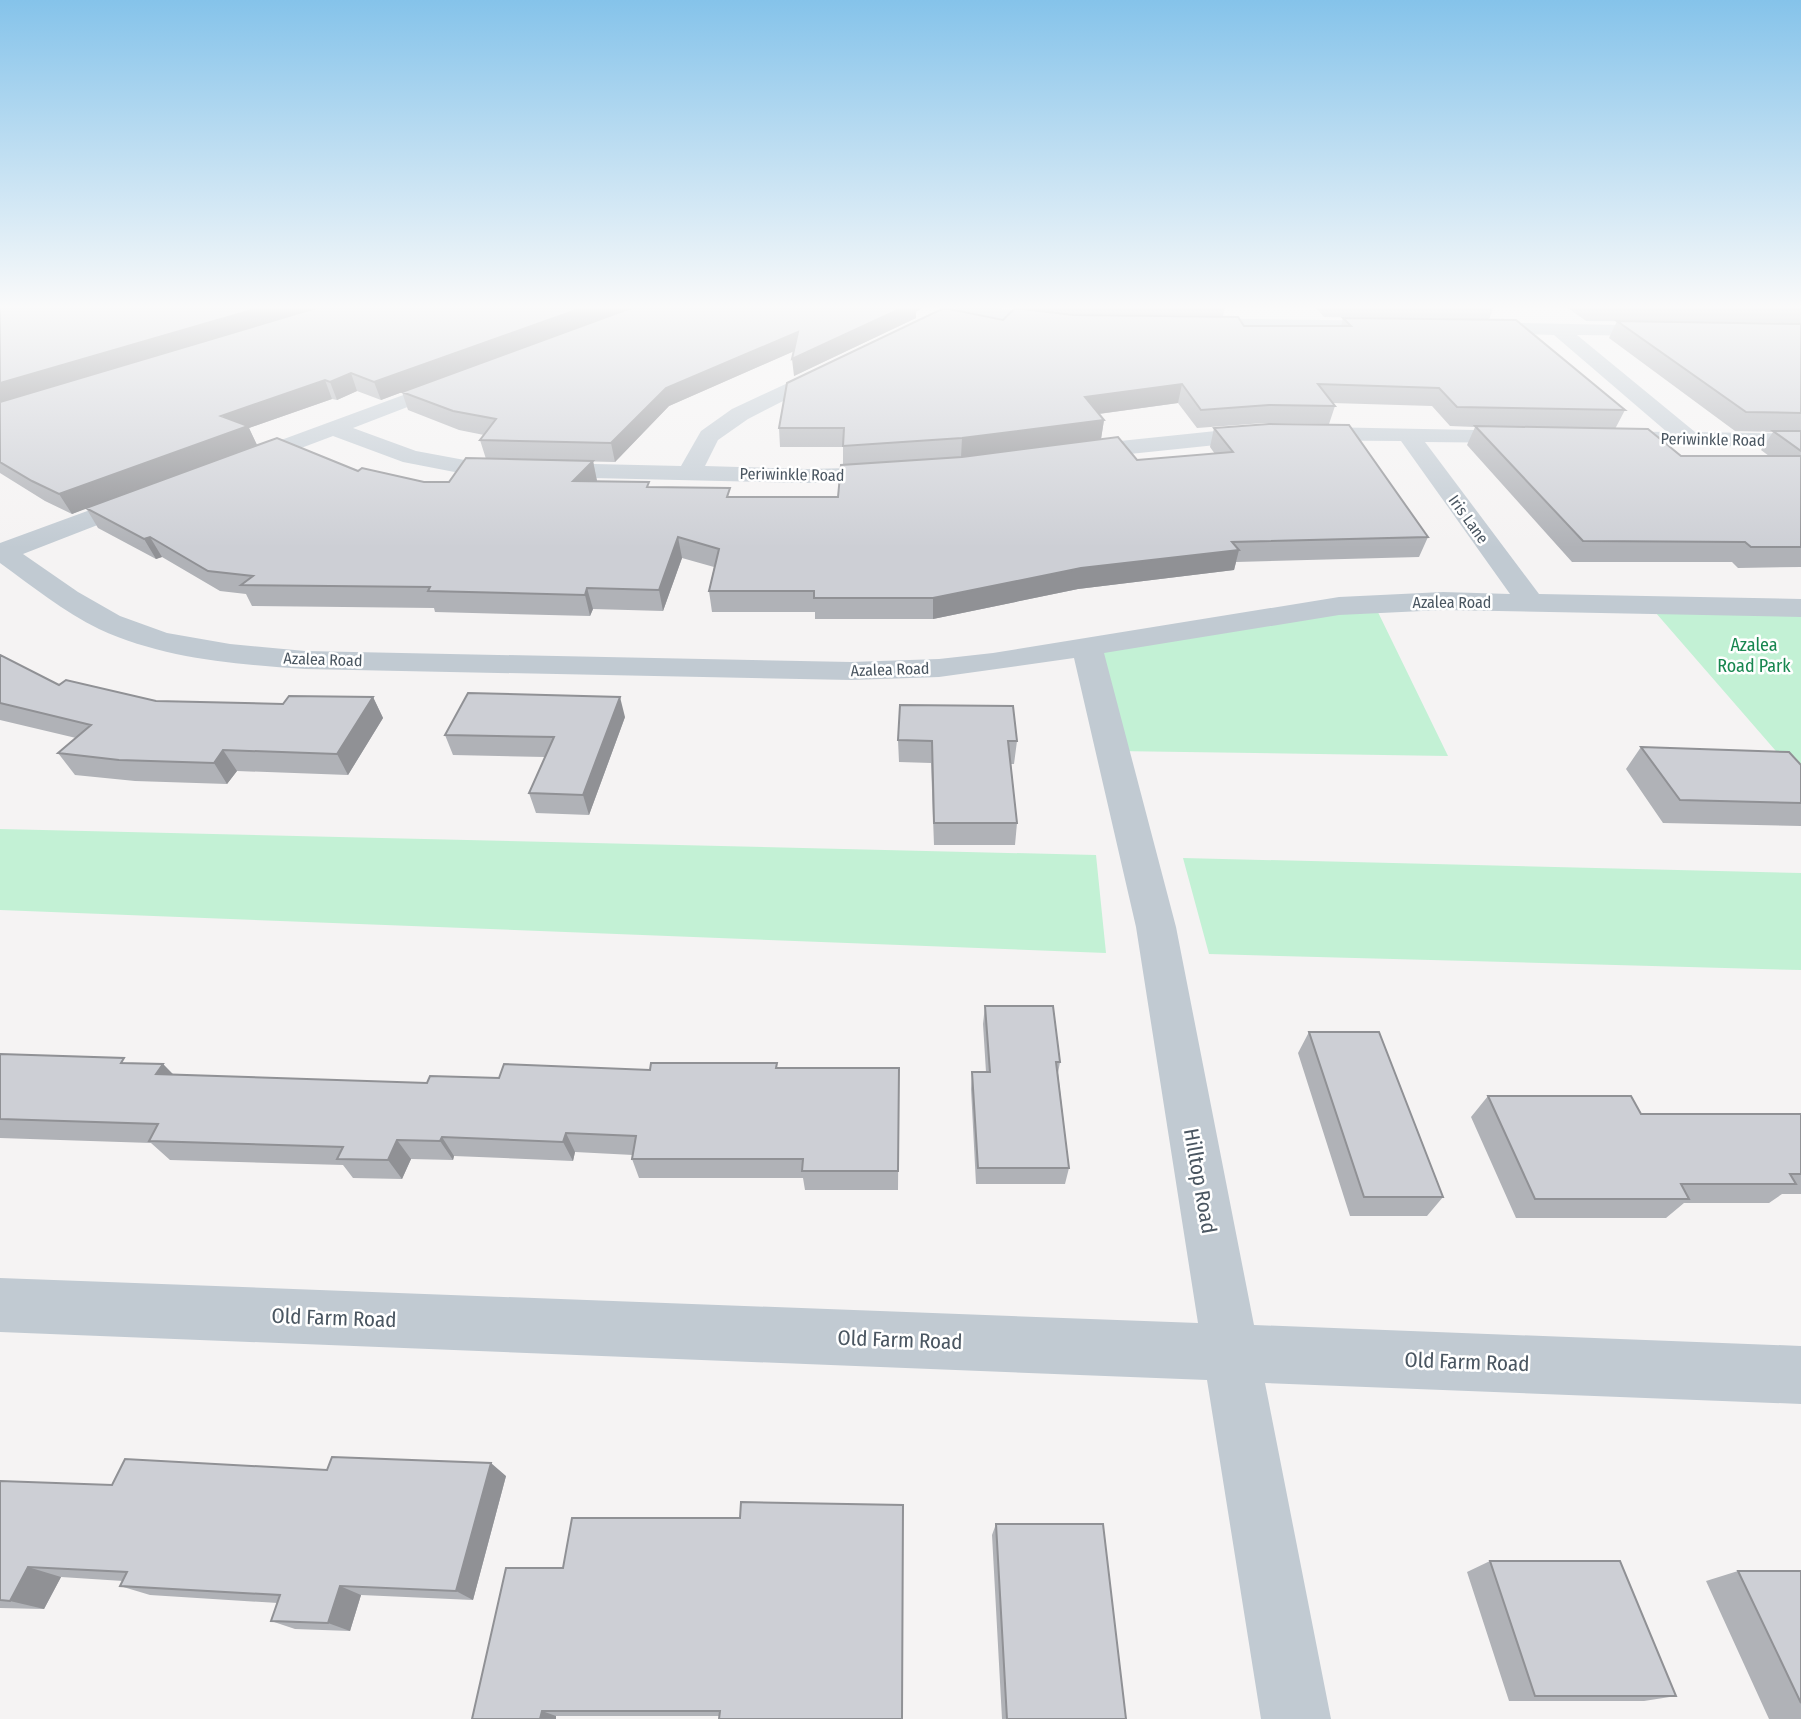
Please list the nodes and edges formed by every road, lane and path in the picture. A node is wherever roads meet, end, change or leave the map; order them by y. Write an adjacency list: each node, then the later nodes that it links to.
1 (438, 388): 4 (street)
2 (793, 388): 13 (street)
3 (1629, 388): 8 (street)
4 (332, 428): 11 (street); 13 (street, Periwinkle Road)
5 (1408, 435): 6 (street); 10 (street); 16 (street, Iris Lane)
6 (1542, 437)
7 (1582, 437): 8 (street, Periwinkle Road)
8 (1689, 439): 9 (street, Periwinkle Road)
9 (1801, 441)
10 (1053, 455)
11 (218, 471)
12 (909, 472): 13 (street, Periwinkle Road)
13 (689, 473)
14 (167, 490): 15 (street)
15 (1, 552): 18 (street, Azalea Road)
16 (1531, 603): 17 (street, Azalea Road); 18 (street, Azalea Road)
17 (1801, 608)
18 (1087, 646): 20 (street, Hilltop Road)
19 (0, 1305): 20 (street, Old Farm Road)
20 (1231, 1353): 21 (street, Old Farm Road); 22 (street, Hilltop Road)
21 (1801, 1375)
22 (1296, 1719)

